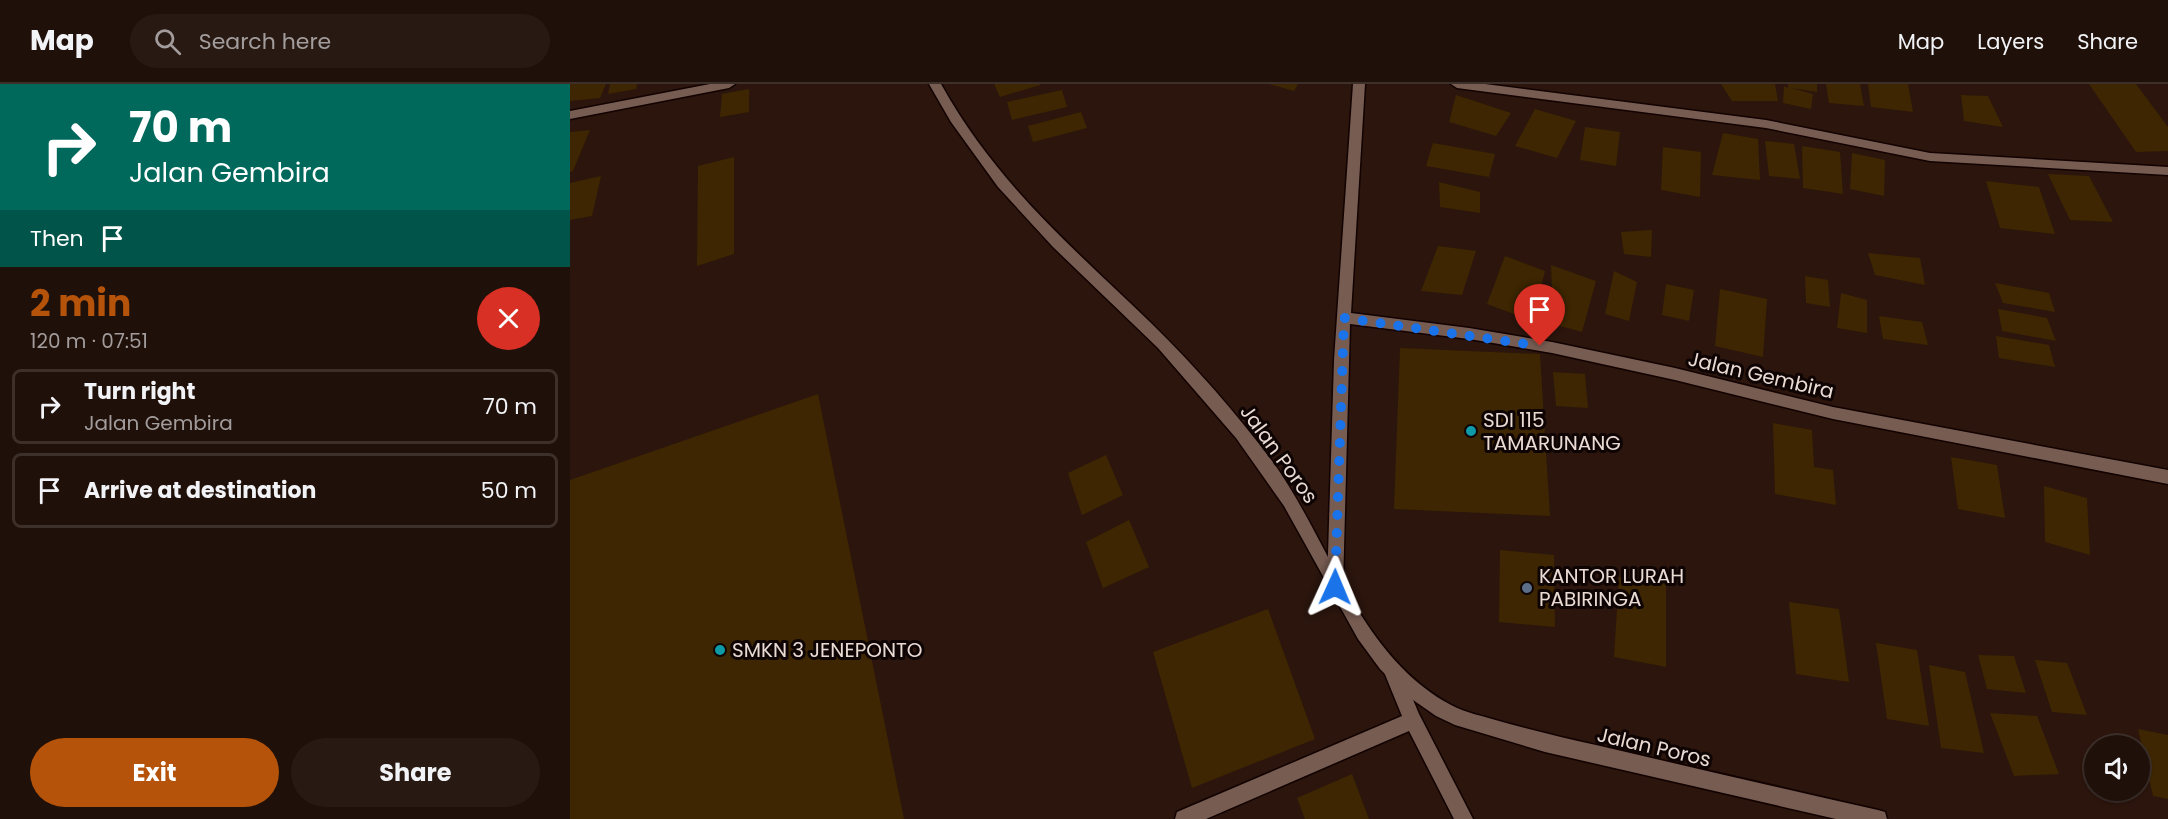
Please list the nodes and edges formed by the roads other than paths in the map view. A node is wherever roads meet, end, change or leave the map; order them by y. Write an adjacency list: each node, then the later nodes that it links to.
1 (729, 84): 5 (street)
2 (935, 84): 9 (street, Jalan Poros)
3 (1359, 84): 7 (street)
4 (1457, 84): 6 (street)
5 (570, 115)
6 (2168, 171)
7 (1344, 318): 8 (street, Jalan Gembira); 9 (street)
8 (2168, 477)
9 (1335, 587): 10 (street, Jalan Poros)
10 (1391, 666): 11 (street); 14 (street, Jalan Poros)
11 (1413, 720): 12 (street); 13 (street)
12 (1184, 819)
13 (1464, 819)
14 (1878, 819)

